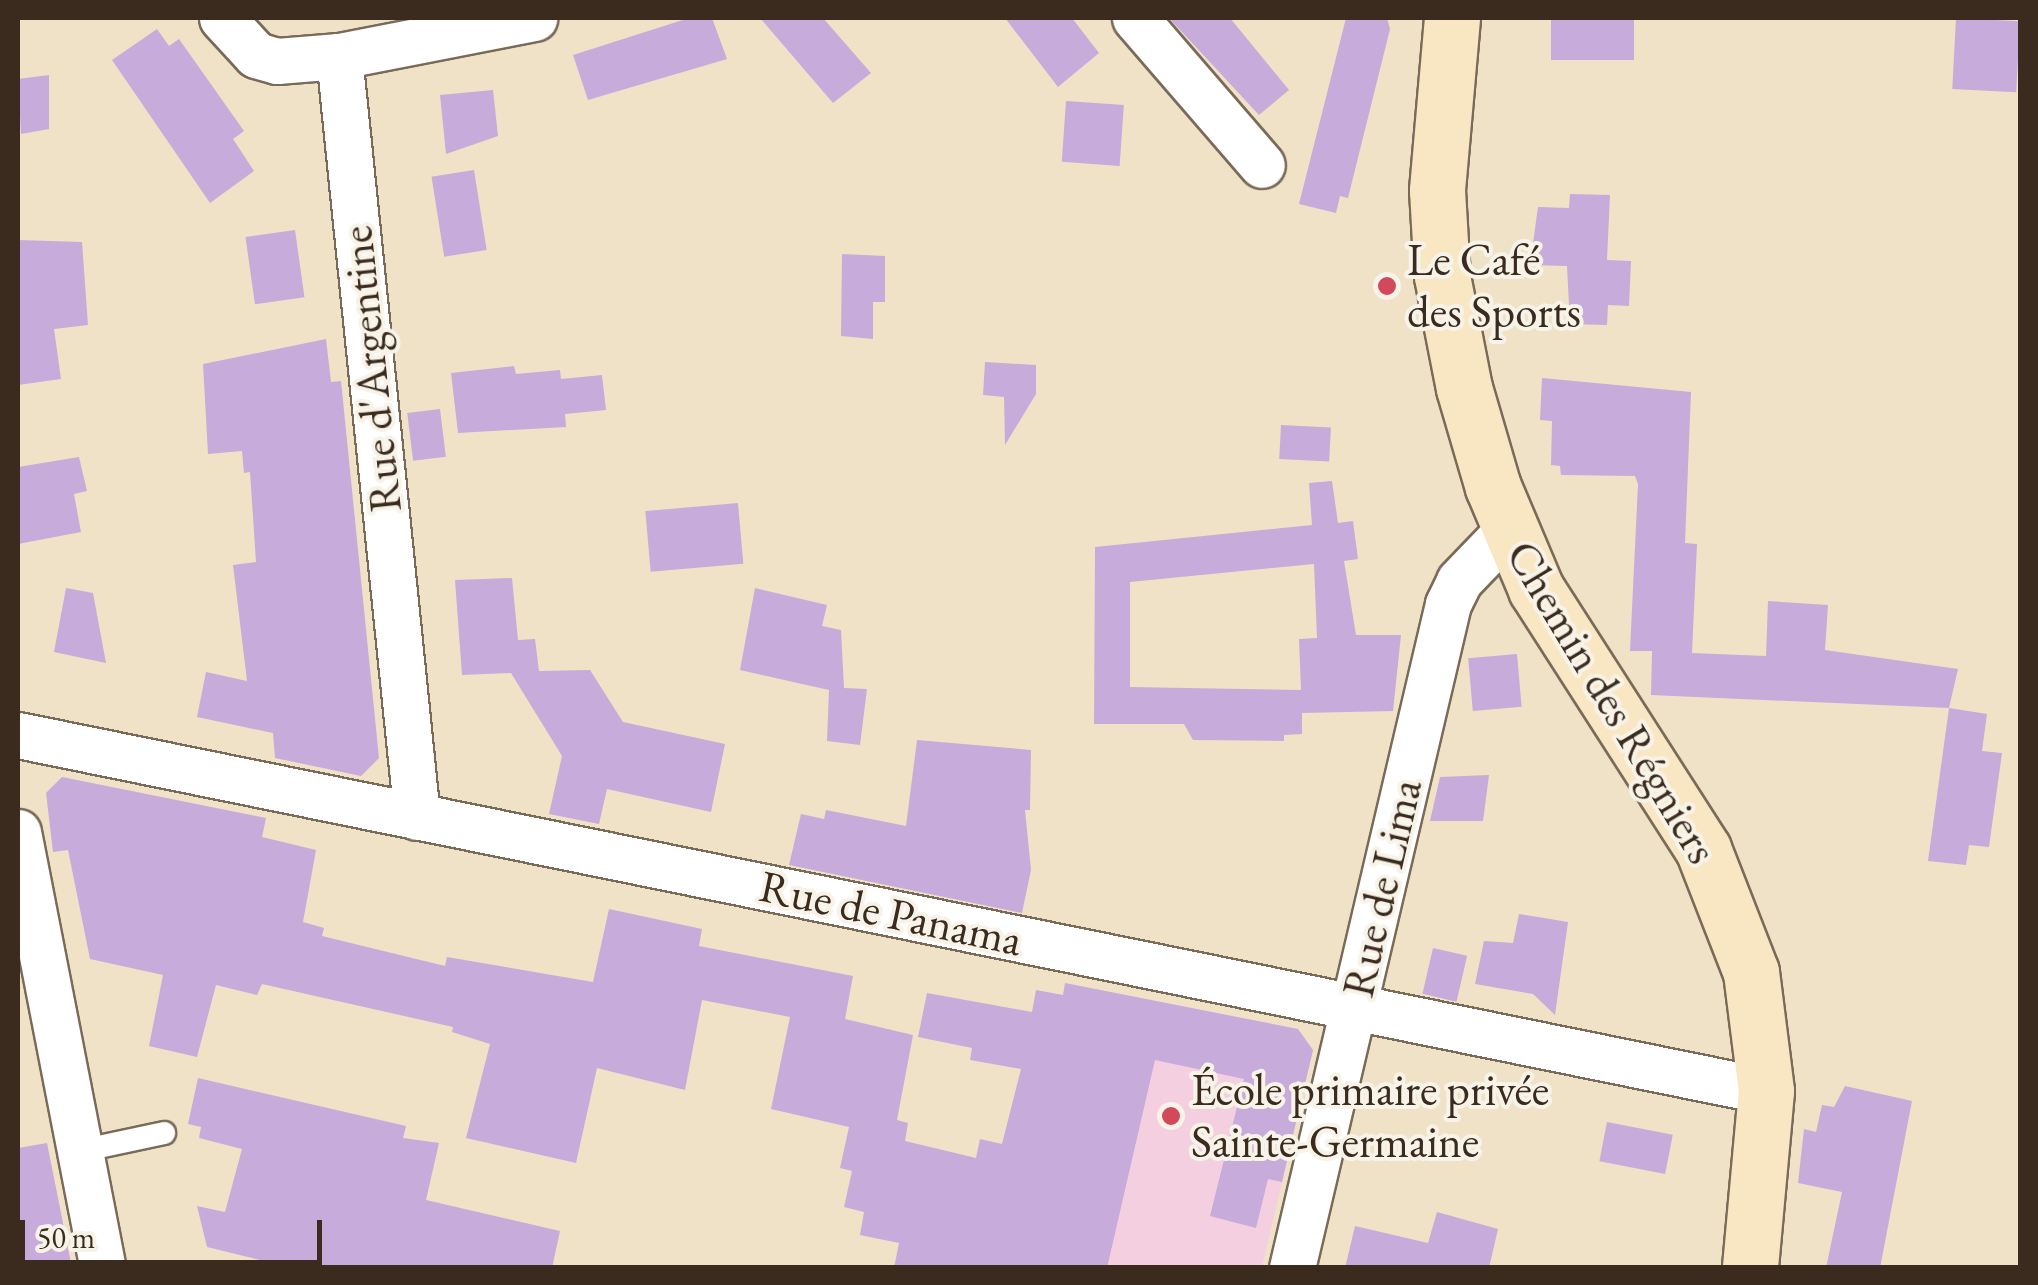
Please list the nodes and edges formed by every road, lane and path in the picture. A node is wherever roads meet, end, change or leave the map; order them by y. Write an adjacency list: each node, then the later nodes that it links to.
1 (222, 18): 5 (street)
2 (534, 18): 5 (street)
3 (1135, 18): 6 (street)
4 (1452, 18): 7 (main road, Chemin des Régniers)
5 (339, 56): 9 (street, Rue d'Argentine)
6 (1262, 165)
7 (1509, 529): 11 (street, Rue de Lima); 12 (main road, Chemin des Régniers)
8 (18, 735): 9 (street, Rue de Panama)
9 (417, 817): 11 (street, Rue de Panama)
10 (18, 832): 14 (street)
11 (1354, 1008): 12 (street, Rue de Panama); 16 (street, Rue de Lima)
12 (1766, 1091): 17 (main road, Chemin des Régniers)
13 (164, 1133): 14 (lane)
14 (80, 1152): 15 (street)
15 (103, 1268)
16 (1292, 1268)
17 (1750, 1268)

